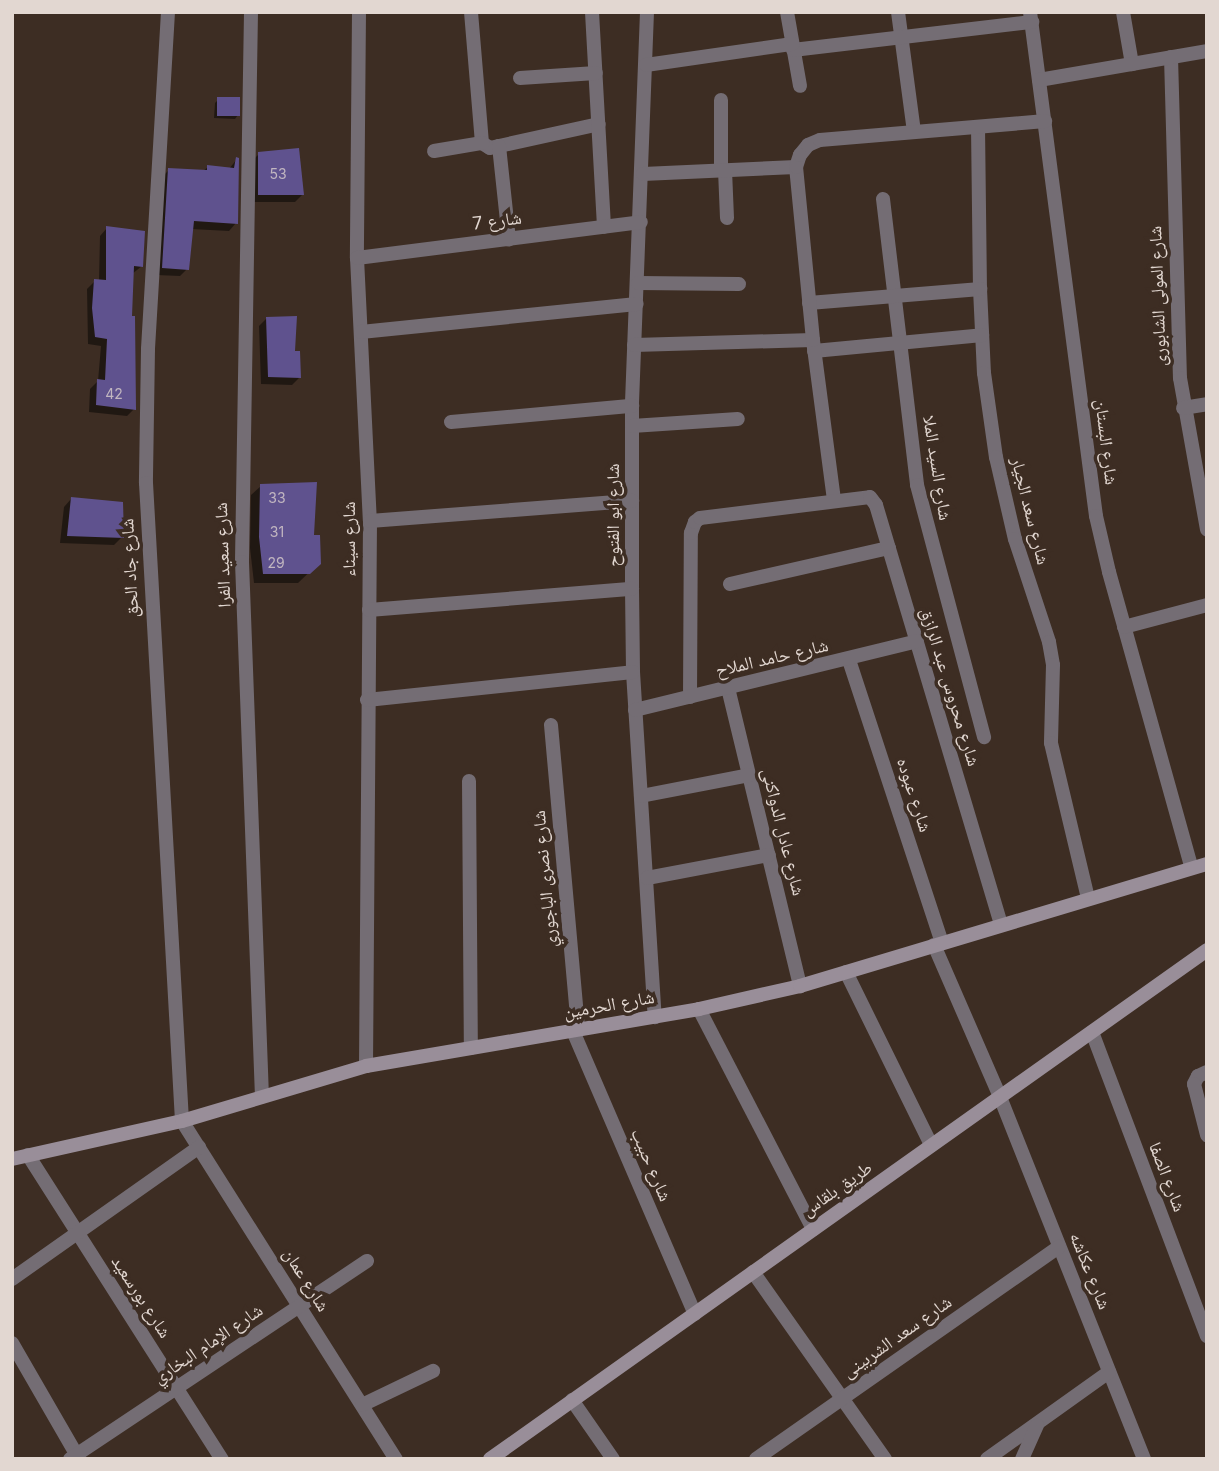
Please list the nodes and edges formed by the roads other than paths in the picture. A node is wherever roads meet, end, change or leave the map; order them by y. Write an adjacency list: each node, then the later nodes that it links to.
1 (168, 12): 96 (street, شارع جاد الحق)
2 (251, 12): 94 (street, شارع سعيد الفرا)
3 (359, 12): 37 (street, شارع سيناء)
4 (471, 12): 26 (street)
5 (592, 12): 17 (street)
6 (647, 12): 16 (street, شارع ابو الفتوح)
7 (787, 12): 12 (street)
8 (898, 12): 11 (street)
9 (1123, 12): 15 (street)
10 (1031, 17): 11 (street); 19 (street, شارع البستان)
11 (902, 37): 12 (street); 25 (street)
12 (793, 47): 16 (street); 20 (street)
13 (1207, 51): 14 (street)
14 (1171, 57): 15 (street); 51 (street, شارع المولى الشابورى)
15 (1132, 64): 19 (street)
16 (646, 65): 31 (street, شارع ابو الفتوح)
17 (596, 73): 18 (street); 23 (street)
18 (520, 78)
19 (1040, 80): 22 (street, شارع البستان)
20 (800, 86)
21 (721, 100): 30 (street)
22 (1045, 121): 24 (street); 64 (street, شارع البستان)
23 (599, 124): 27 (street); 35 (street)
24 (978, 127): 25 (street); 40 (street, شارع سعد الجيار)
25 (914, 132): 29 (street)
26 (482, 143): 27 (street); 28 (street)
27 (499, 146): 36 (street)
28 (434, 151)
29 (796, 167): 30 (street); 42 (street)
30 (723, 170): 31 (street); 33 (street)
31 (643, 174): 34 (street, شارع ابو الفتوح)
32 (883, 199): 41 (street, شارع السيد الملا)
33 (727, 218)
34 (641, 222): 35 (street, شارع 7); 38 (street, شارع ابو الفتوح)
35 (604, 227): 36 (street, شارع 7)
36 (509, 239): 37 (street, شارع 7)
37 (357, 258): 44 (street, شارع سيناء)
38 (638, 283): 39 (street); 43 (street, شارع ابو الفتوح)
39 (739, 284)
40 (979, 289): 41 (street); 45 (street, شارع سعد الجيار)
41 (894, 296): 42 (street); 46 (street, شارع السيد الملا)
42 (809, 303): 48 (street)
43 (637, 304): 44 (street); 47 (street, شارع ابو الفتوح)
44 (361, 332): 57 (street, شارع سيناء)
45 (982, 335): 46 (street); 81 (street, شارع سعد الجيار)
46 (900, 343): 48 (street); 73 (street, شارع السيد الملا)
47 (635, 345): 48 (street); 50 (street, شارع ابو الفتوح)
48 (813, 345): 55 (street)
49 (1207, 404): 51 (street)
50 (632, 407): 53 (street); 54 (street, شارع ابو الفتوح)
51 (1183, 408): 58 (street, شارع المولى الشابورى)
52 (738, 419): 54 (street)
53 (451, 422)
54 (632, 426): 56 (street, شارع ابو الفتوح)
55 (834, 500): 59 (street, شارع محروس عبد الرازق); 69 (street, شارع محروس عبد الرازق)
56 (632, 501): 57 (street); 61 (street, شارع ابو الفتوح)
57 (370, 521): 63 (street, شارع سيناء)
58 (1207, 530)
59 (889, 548): 60 (street); 65 (street, شارع محروس عبد الرازق)
60 (730, 584)
61 (632, 589): 63 (street); 67 (street, شارع ابو الفتوح)
62 (1207, 605): 64 (street)
63 (369, 610): 70 (street, شارع سيناء)
64 (1124, 627): 79 (street, شارع البستان)
65 (917, 641): 66 (street, شارع حامد الملاح); 82 (street, شارع محروس عبد الرازق)
66 (849, 660): 68 (street, شارع حامد الملاح); 83 (street, شارع عبوده)
67 (633, 672): 70 (street); 71 (street, شارع ابو الفتوح)
68 (728, 688): 69 (street, شارع حامد الملاح); 74 (street, شارع عادل الدواكنى)
69 (690, 697): 71 (street, شارع حامد الملاح)
70 (367, 700): 92 (street, شارع سيناء)
71 (635, 710): 76 (street, شارع ابو الفتوح)
72 (551, 725): 89 (street, شارع نصرى الباجوري)
73 (984, 737)
74 (749, 775): 76 (street); 77 (street, شارع عادل الدواكنى)
75 (469, 781): 91 (street)
76 (641, 796): 80 (street, شارع ابو الفتوح)
77 (769, 855): 80 (street); 86 (street, شارع عادل الدواكنى)
78 (1207, 864): 79 (street, شارع الحرمين)
79 (1191, 866): 81 (street, شارع الحرمين)
80 (647, 878): 88 (street, شارع ابو الفتوح)
81 (1088, 898): 82 (street, شارع الحرمين)
82 (1001, 925): 83 (street, شارع الحرمين)
83 (938, 944): 85 (street, شارع الحرمين); 95 (street, شارع عبوده)
84 (1207, 950): 90 (street, طريق بلقاس)
85 (846, 972): 86 (street, شارع الحرمين); 98 (street)
86 (800, 986): 87 (street, شارع الحرمين)
87 (699, 1009): 88 (street, شارع الحرمين); 102 (street)
88 (655, 1017): 89 (street, شارع الحرمين)
89 (575, 1031): 91 (street, شارع الحرمين); 109 (street, شارع حبيب)
90 (1092, 1032): 95 (street, طريق بلقاس); 110 (street, شارع الصفا)
91 (471, 1048): 92 (street, شارع الحرمين)
92 (366, 1066): 94 (street, شارع الحرمين)
93 (1207, 1072): 97 (street)
94 (262, 1097): 96 (street, شارع الحرمين)
95 (1000, 1097): 98 (street, طريق بلقاس); 104 (street, شارع عكاشه)
96 (182, 1121): 99 (street, شارع عمان); 100 (street, شارع الحرمين)
97 (1207, 1135)
98 (932, 1145): 102 (street, طريق بلقاس)
99 (199, 1147): 103 (street); 108 (street, شارع عمان)
100 (28, 1155): 101 (street, شارع الحرمين); 103 (street, شارع بورسعيد)
101 (12, 1159)
102 (813, 1229): 106 (street, طريق بلقاس)
103 (77, 1233): 107 (street); 114 (street, شارع بورسعيد)
104 (1059, 1247): 113 (street, شارع عكاشه); 115 (street, شارع سعد الشربينى)
105 (367, 1261): 108 (street, شارع الإمام البخاري)
106 (753, 1272): 109 (street, طريق بلقاس); 115 (street)
107 (12, 1279)
108 (299, 1306): 114 (street, شارع الإمام البخاري); 117 (street, شارع عمان)
109 (695, 1314): 116 (street, طريق بلقاس)
110 (1207, 1336)
111 (12, 1343): 119 (street)
112 (433, 1371): 117 (street)
113 (1110, 1373): 118 (street); 128 (street, شارع عكاشه)
114 (176, 1388): 119 (street, شارع الإمام البخاري); 120 (street, شارع بورسعيد)
115 (843, 1398): 124 (street, شارع سعد الشربينى); 125 (street)
116 (572, 1401): 122 (street, طريق بلقاس); 123 (street)
117 (362, 1405): 121 (street, شارع عمان)
118 (1038, 1423): 126 (street); 127 (street)
119 (75, 1457)
120 (222, 1459)
121 (396, 1459)
122 (490, 1459)
123 (613, 1459)
124 (756, 1459)
125 (885, 1459)
126 (987, 1459)
127 (1022, 1459)
128 (1144, 1459)

